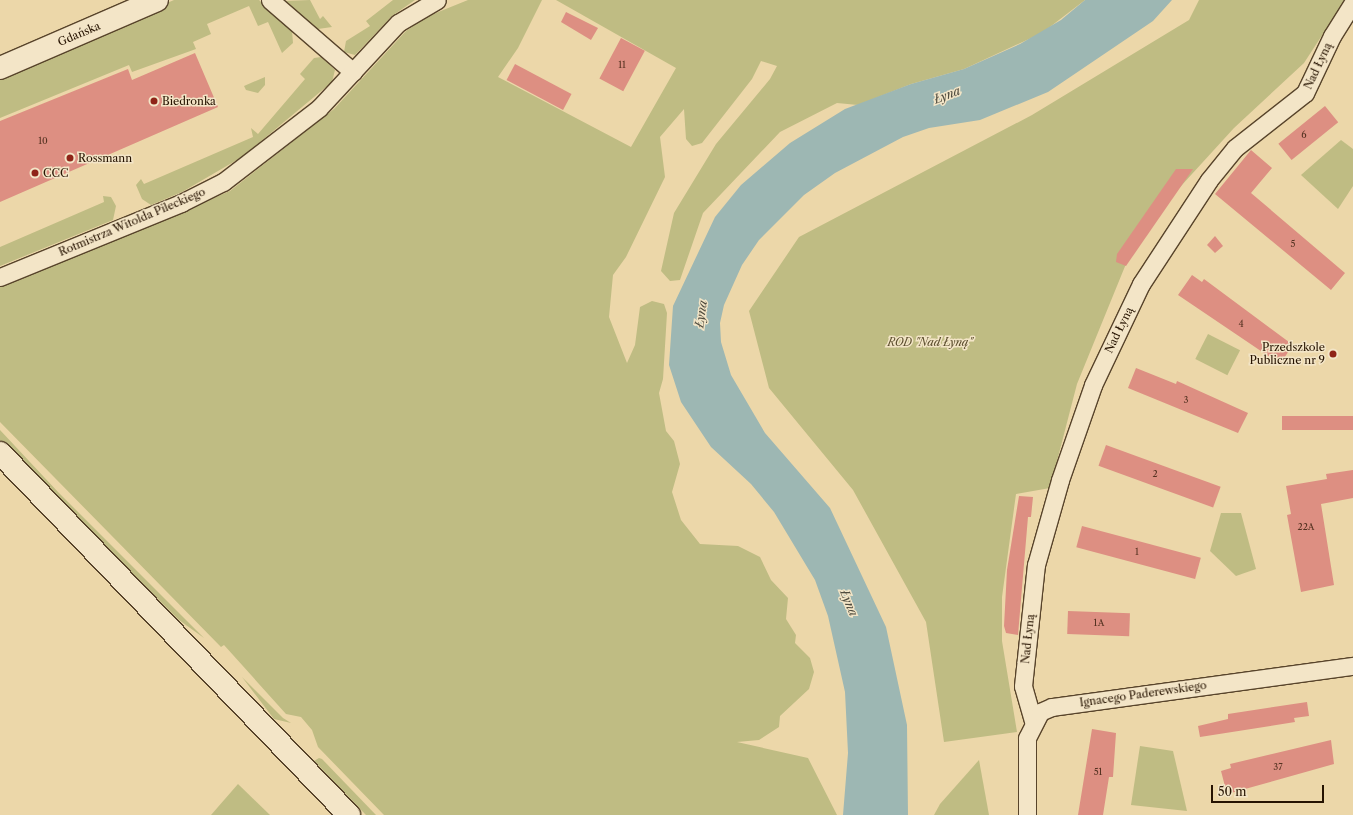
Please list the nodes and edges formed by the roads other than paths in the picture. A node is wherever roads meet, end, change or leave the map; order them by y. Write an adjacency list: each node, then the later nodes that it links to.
1 (157, 0): 5 (main road, Gdańska)
2 (270, 0): 6 (street)
3 (437, 0): 6 (street, Rotmistrza Witolda Pileckiego)
4 (1353, 3): 10 (street, Nad Łyną)
5 (0, 68)
6 (353, 72): 7 (street, Rotmistrza Witolda Pileckiego)
7 (0, 276)
8 (0, 453): 11 (main road)
9 (1353, 666): 10 (street, Ignacego Paderewskiego)
10 (1033, 721): 12 (street)
11 (349, 815)
12 (1027, 815)

